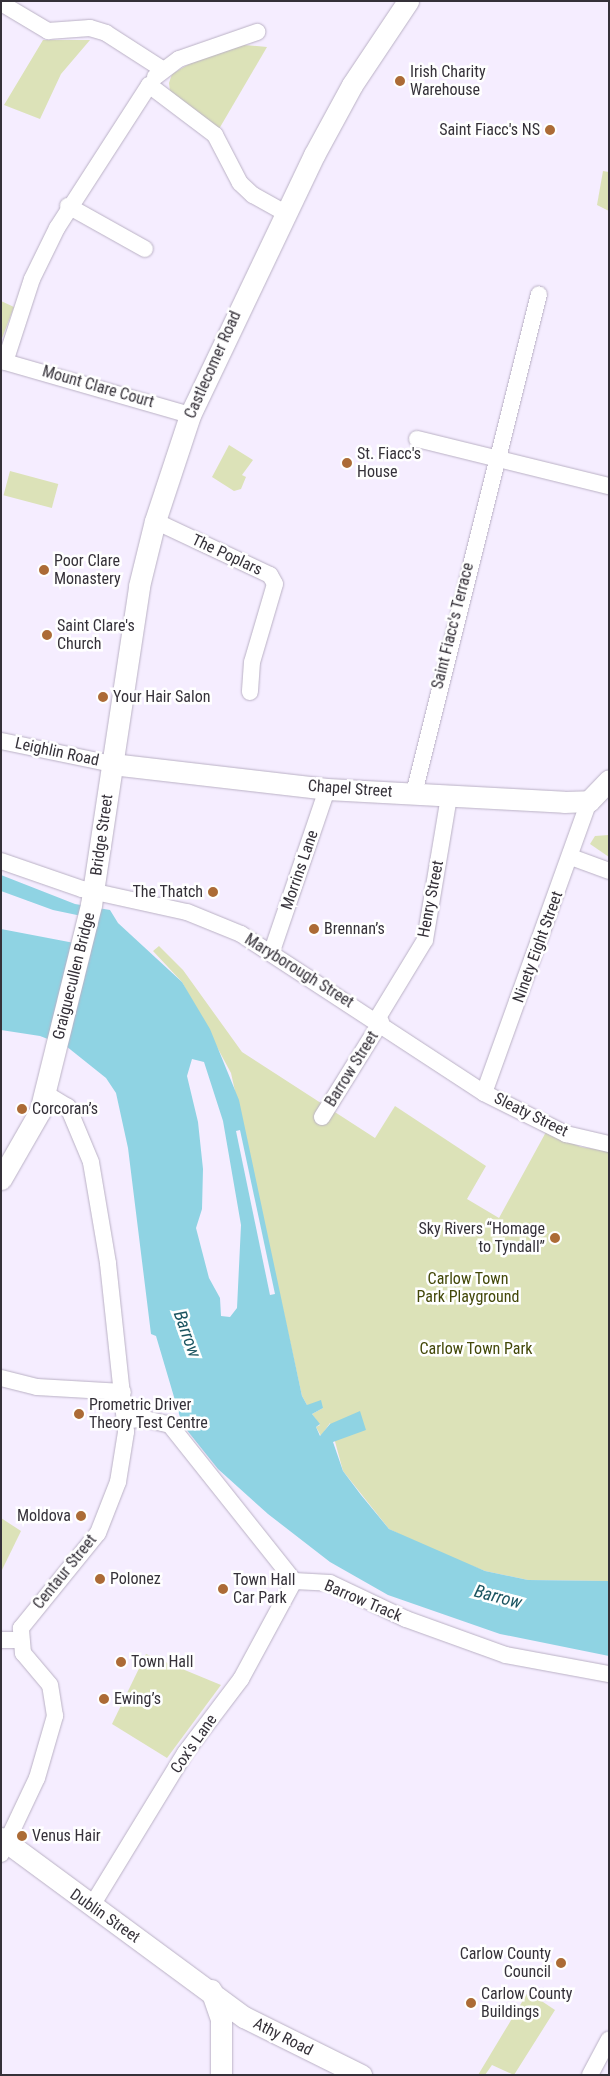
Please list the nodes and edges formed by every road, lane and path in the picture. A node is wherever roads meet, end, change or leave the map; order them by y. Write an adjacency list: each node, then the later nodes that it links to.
1 (408, 1): 7 (main road, Castlecomer Road)
2 (1, 3): 4 (street)
3 (256, 32): 4 (street, Mount Clare Court)
4 (162, 70): 5 (street, Mount Clare Court)
5 (149, 85): 6 (street, Mount Clare Court); 7 (street)
6 (68, 206): 8 (street); 10 (street, Mount Clare Court)
7 (286, 213): 11 (main road, Castlecomer Road)
8 (145, 249)
9 (539, 294): 13 (street, Saint Fiacc's Terrace)
10 (3, 362): 11 (street, Mount Clare Court)
11 (190, 414): 15 (main road, Castlecomer Road)
12 (417, 440): 13 (street)
13 (496, 458): 14 (street); 21 (street, Saint Fiacc's Terrace)
14 (609, 486)
15 (155, 521): 16 (street, The Poplars); 18 (main road, Castlecomer Road)
16 (250, 692)
17 (1, 741): 18 (street, Leighlin Road)
18 (112, 764): 20 (main road, Chapel Street); 27 (main road, Bridge Street)
19 (609, 780): 23 (main road)
20 (326, 789): 21 (main road, Chapel Street); 28 (street, Morrins Lane)
21 (414, 793): 22 (main road, Chapel Street)
22 (449, 796): 23 (main road, Chapel Street); 29 (street, Henry Street)
23 (589, 801): 24 (street, Ninety Eight Street)
24 (571, 857): 26 (street); 30 (street, Ninety Eight Street)
25 (1, 861): 27 (street, Maryborough Street)
26 (609, 871)
27 (93, 898): 28 (street, Maryborough Street); 31 (main road, Graiguecullen Bridge)
28 (272, 951): 29 (street, Maryborough Street)
29 (379, 1021): 30 (street, Maryborough Street); 32 (street, Barrow Street)
30 (484, 1093): 33 (street, Sleaty Street)
31 (42, 1102): 34 (main road, Graiguecullen Bridge); 37 (street, Centaur Street)
32 (322, 1117)
33 (608, 1143)
34 (8, 1158): 35 (main road, Graiguecullen Bridge)
35 (1, 1179)
36 (1, 1378): 37 (street)
37 (123, 1392): 38 (street, Centaur Street)
38 (126, 1420): 39 (street); 41 (street, Centaur Street)
39 (294, 1581): 42 (street, Barrow Track); 44 (street, Cox's Lane)
40 (1, 1640): 41 (street)
41 (19, 1640): 43 (street)
42 (609, 1674)
43 (3, 1845): 44 (main road, Dublin Street)
44 (92, 1907): 45 (main road, Dublin Street)
45 (211, 1990): 46 (main road, Athy Road); 48 (main road)
46 (253, 2023): 48 (main road); 50 (main road, Athy Road)
47 (609, 2040): 51 (street)
48 (222, 2044): 49 (main road)
49 (221, 2075)
50 (360, 2075)
51 (590, 2075)

